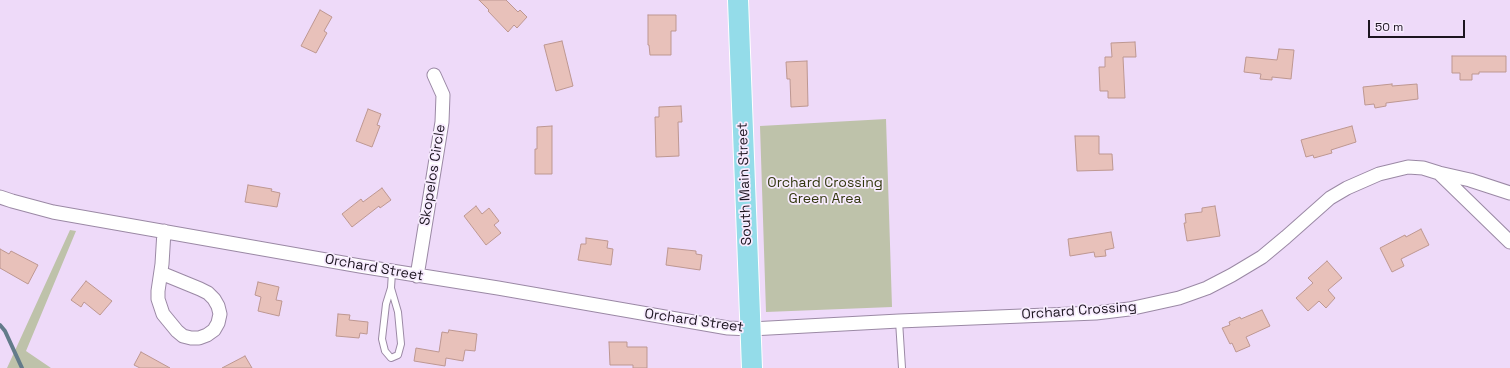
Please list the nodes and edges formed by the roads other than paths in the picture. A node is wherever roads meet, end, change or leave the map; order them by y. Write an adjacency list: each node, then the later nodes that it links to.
1 (738, 0): 13 (main road, South Main Street)
2 (434, 75): 10 (street, Skopelos Circle)
3 (1439, 173): 4 (street, Orchard Crossing); 7 (street, Orchard Crossing); 12 (street, Orchard Crossing)
4 (1510, 193)
5 (0, 197): 6 (street, Orchard Street)
6 (164, 231): 8 (street, Orchard Street); 9 (street)
7 (1510, 242)
8 (392, 272): 10 (street, Orchard Street); 11 (lane)
9 (161, 273): 9 (street)
10 (417, 276): 13 (street, Orchard Street)
11 (391, 288): 11 (lane)
12 (899, 321): 13 (street, Orchard Crossing); 15 (lane)
13 (751, 329): 14 (main road, South Main Street)
14 (752, 368)
15 (902, 368)

